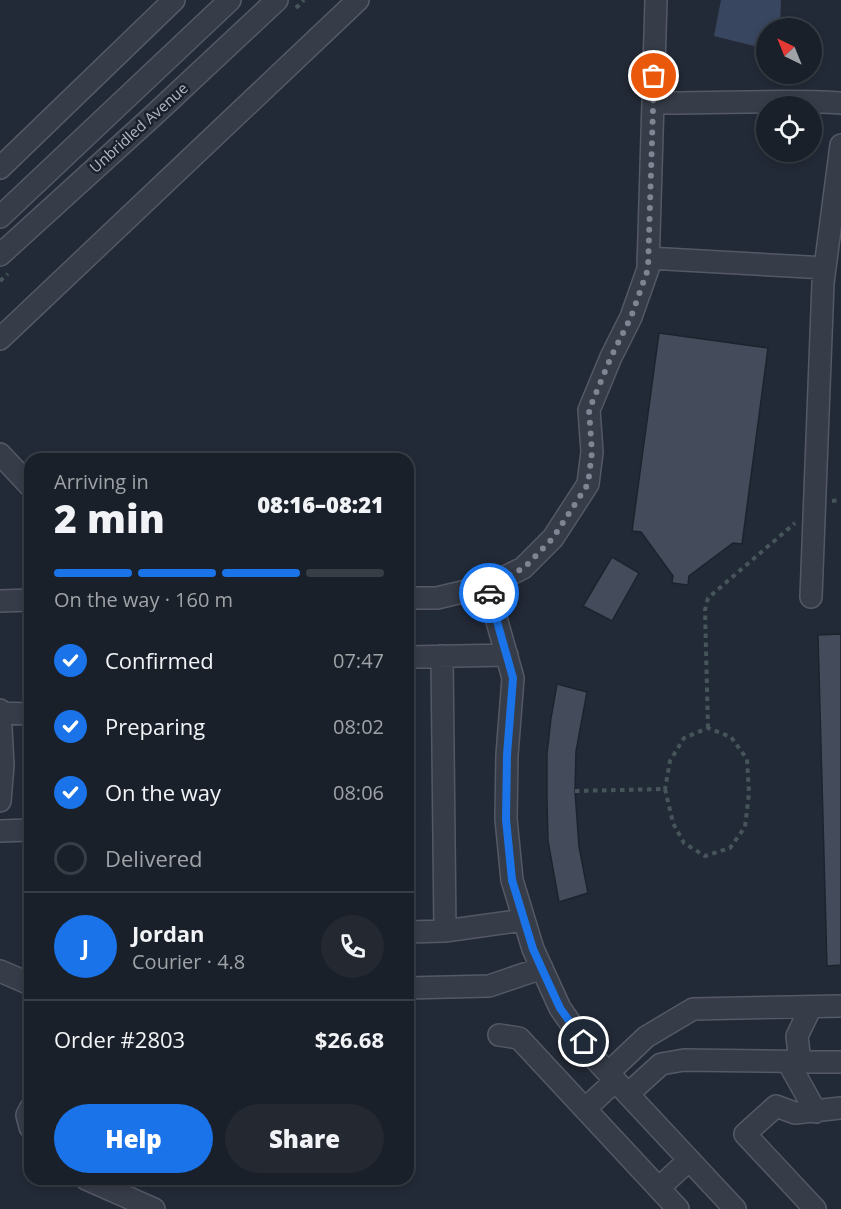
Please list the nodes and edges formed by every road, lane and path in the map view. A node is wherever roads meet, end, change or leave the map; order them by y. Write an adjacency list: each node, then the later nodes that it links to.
1 (174, 0): 9 (street)
2 (230, 0): 10 (street, Unbridled Avenue)
3 (277, 0): 11 (street, Unbridled Avenue)
4 (357, 0): 14 (street)
5 (656, 0): 6 (street)
6 (653, 103): 7 (street); 12 (street)
7 (841, 103)
8 (841, 145): 13 (street)
9 (0, 168)
10 (0, 217)
11 (0, 255)
12 (648, 258): 13 (street); 19 (street)
13 (825, 268): 18 (street)
14 (0, 339)
15 (0, 454): 16 (street)
16 (24, 480)
17 (841, 500): 18 (path)
18 (814, 512): 20 (street); 29 (path)
19 (487, 586): 21 (street); 24 (street)
20 (810, 597)
21 (414, 598)
22 (24, 600): 23 (street)
23 (0, 601)
24 (507, 655): 25 (street); 35 (street)
25 (442, 656): 26 (street); 36 (street)
26 (414, 657)
27 (0, 712): 28 (street); 32 (street)
28 (24, 714)
29 (708, 728): 30 (path); 30 (path)
30 (665, 789): 31 (path)
31 (575, 791)
32 (0, 801)
33 (24, 830): 34 (street)
34 (0, 831)
35 (524, 920): 36 (street); 38 (street)
36 (445, 931): 37 (street)
37 (414, 932)
38 (542, 969): 41 (street); 47 (street)
39 (0, 971): 40 (street)
40 (24, 981)
41 (414, 988)
42 (841, 1006): 43 (street)
43 (811, 1007): 45 (street); 47 (street)
44 (499, 1035): 49 (street)
45 (794, 1062): 46 (street); 47 (street); 50 (street)
46 (841, 1062)
47 (617, 1083): 49 (street); 51 (street)
48 (841, 1108): 50 (street)
49 (585, 1109): 53 (street)
50 (816, 1112): 57 (street)
51 (689, 1160): 53 (street); 56 (street)
52 (100, 1185): 54 (street)
53 (659, 1188): 55 (street)
54 (154, 1209)
55 (678, 1209)
56 (735, 1209)
57 (815, 1209)

